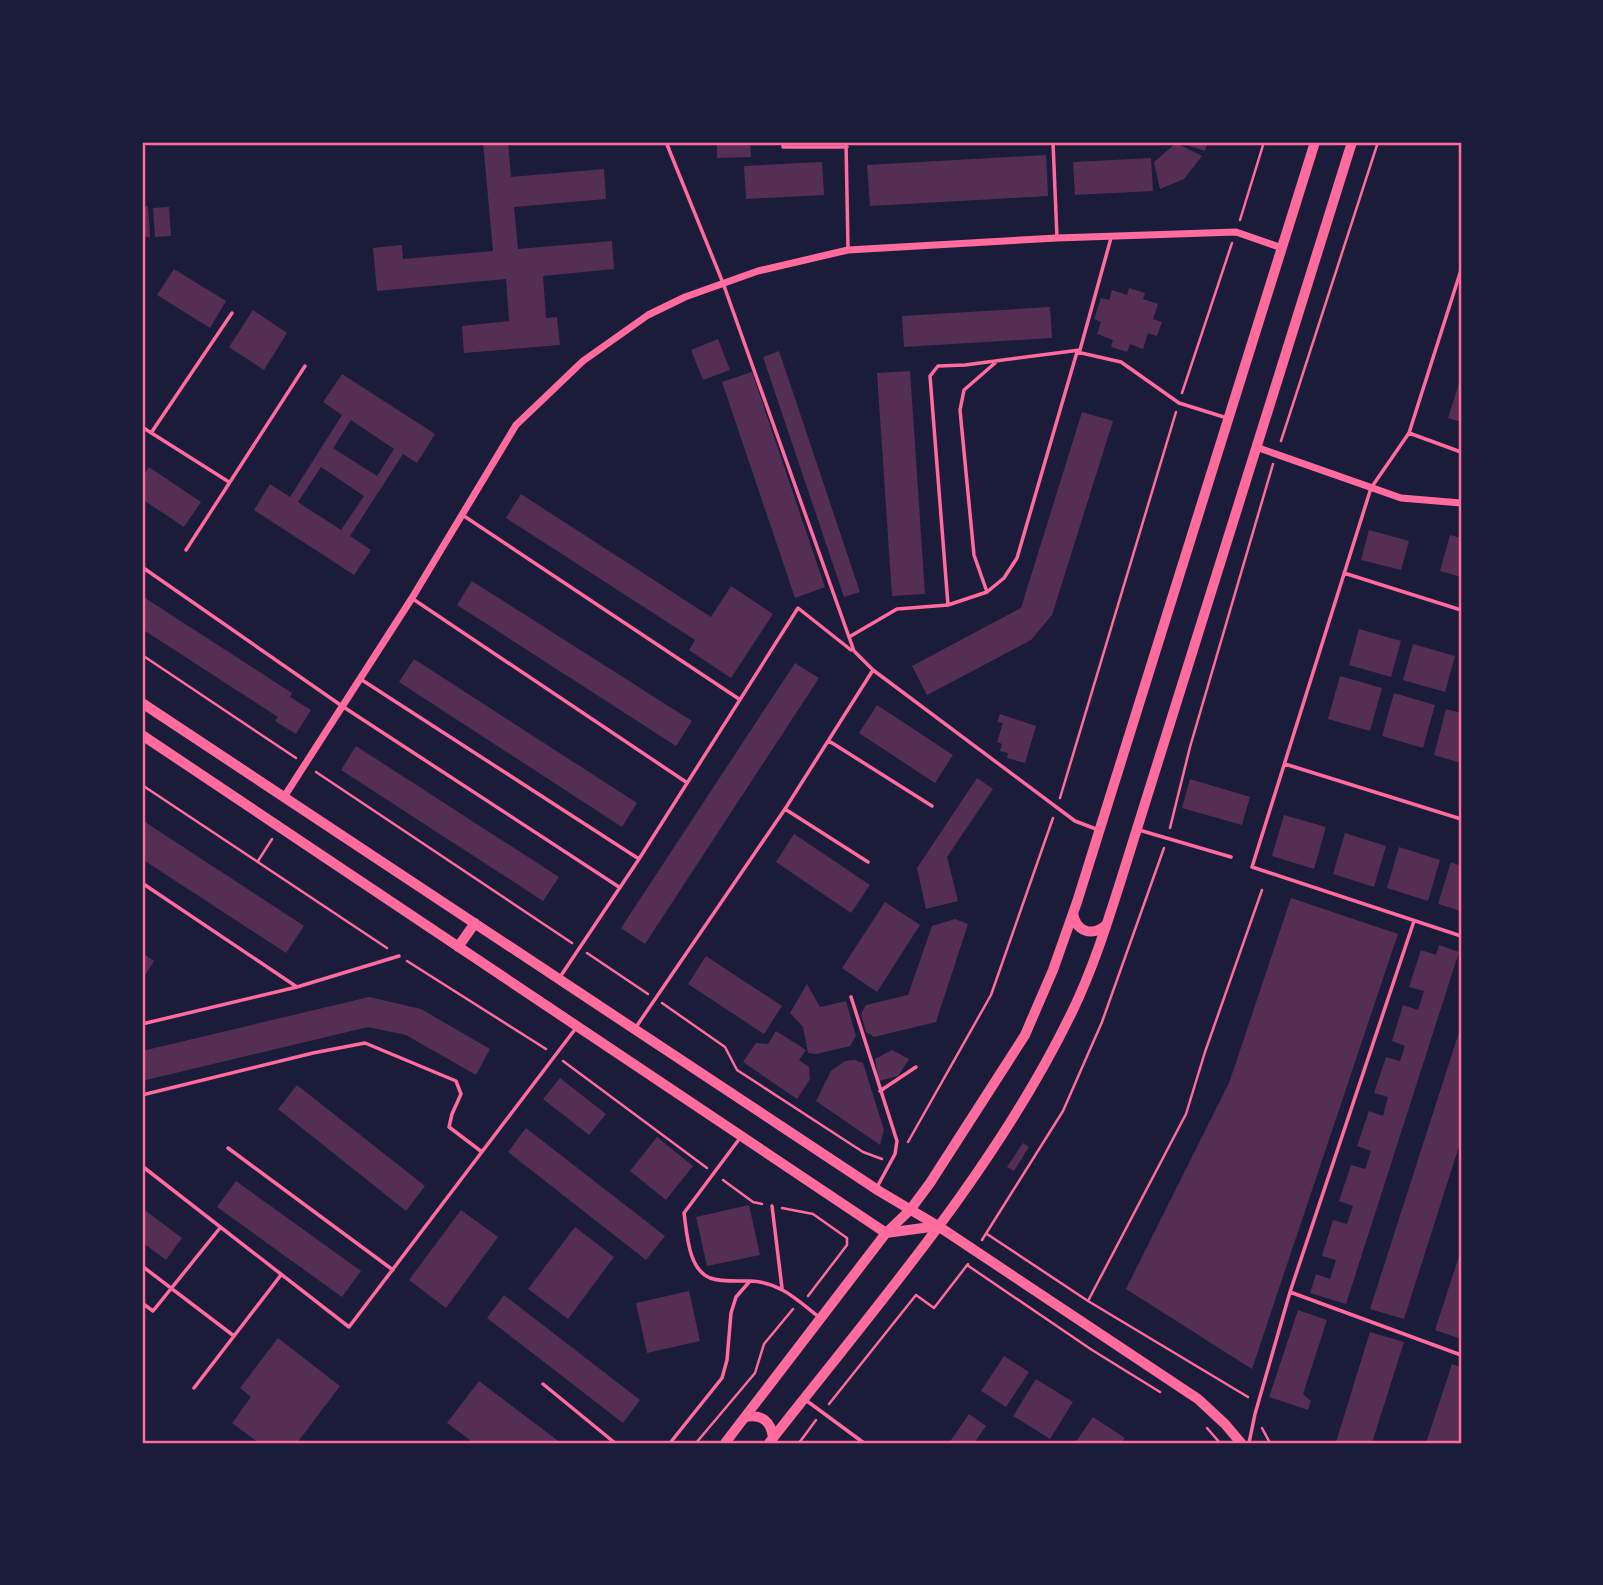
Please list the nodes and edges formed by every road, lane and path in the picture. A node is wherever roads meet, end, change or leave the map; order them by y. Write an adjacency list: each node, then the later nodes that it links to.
1 (666, 142): 15 (lane)
2 (783, 142): 8 (lane)
3 (1053, 142): 11 (lane)
4 (1264, 142): 9 (path)
5 (1315, 142): 12 (main road)
6 (1352, 142): 25 (main road)
7 (1378, 142): 27 (path)
8 (847, 144): 13 (lane)
9 (1236, 232): 10 (street); 12 (street); 20 (path)
10 (1112, 236): 11 (street); 17 (lane)
11 (1057, 238): 13 (street)
12 (1282, 248): 21 (main road)
13 (848, 250): 15 (street)
14 (1461, 270): 24 (lane)
15 (723, 283): 31 (street); 39 (lane)
16 (232, 313): 23 (lane)
17 (1077, 352): 18 (lane); 20 (lane); 35 (lane)
18 (997, 361): 35 (lane); 37 (lane)
19 (305, 366): 28 (lane)
20 (1179, 403): 21 (lane); 55 (path)
21 (1229, 419): 59 (main road)
22 (142, 427): 23 (lane)
23 (151, 433): 28 (lane)
24 (1409, 433): 26 (lane); 29 (lane)
25 (1256, 447): 27 (street); 60 (main road)
26 (1461, 452)
27 (1277, 453): 29 (street); 61 (path)
28 (229, 483): 32 (lane)
29 (1371, 488): 30 (street); 34 (lane)
30 (1461, 503)
31 (462, 514): 36 (street); 44 (lane)
32 (186, 550)
33 (142, 568): 46 (lane)
34 (1344, 573): 38 (lane); 50 (lane)
35 (987, 592): 37 (lane)
36 (412, 598): 43 (street); 51 (lane)
37 (948, 605): 39 (lane)
38 (1461, 610)
39 (849, 637): 40 (lane)
40 (853, 651): 42 (lane); 44 (lane)
41 (142, 655): 49 (path)
42 (873, 670): 48 (lane); 55 (lane)
43 (360, 678): 46 (street); 63 (lane)
44 (739, 698): 51 (lane)
45 (142, 703): 53 (main road)
46 (342, 706): 49 (street); 67 (lane)
47 (142, 735): 58 (main road)
48 (829, 741): 54 (lane); 56 (lane)
49 (305, 764): 53 (street); 75 (path)
50 (1285, 764): 57 (lane); 70 (lane)
51 (686, 782): 63 (lane)
52 (142, 785): 64 (path)
53 (284, 797): 71 (main road)
54 (932, 806)
55 (1057, 807): 59 (lane); 91 (path)
56 (785, 809): 65 (lane); 80 (lane)
57 (1461, 819)
58 (279, 827): 64 (path); 74 (main road)
59 (1100, 830): 69 (main road)
60 (1136, 830): 61 (lane); 72 (main road)
61 (1167, 839): 62 (lane); 100 (path)
62 (1231, 857)
63 (639, 859): 67 (lane)
64 (258, 861): 76 (path)
65 (868, 862)
66 (142, 883): 78 (lane)
67 (619, 887): 75 (lane)
68 (1262, 890): 110 (path)
69 (1073, 913): 72 (main road); 96 (main road)
70 (1414, 921): 73 (lane); 109 (lane)
71 (475, 923): 74 (main road); 77 (main road)
72 (1107, 924): 97 (main road)
73 (1461, 936)
74 (458, 947): 82 (main road)
75 (580, 948): 77 (lane); 80 (path)
76 (399, 956): 78 (lane); 84 (path)
77 (559, 979): 83 (main road)
78 (297, 987): 81 (lane)
79 (850, 997): 86 (lane)
80 (656, 999): 83 (lane); 91 (path)
81 (142, 1024)
82 (578, 1026): 84 (lane); 88 (main road)
83 (634, 1029): 94 (main road)
84 (556, 1055): 90 (lane); 93 (path)
85 (916, 1067): 86 (lane)
86 (880, 1091): 91 (lane)
87 (142, 1095): 90 (lane)
88 (741, 1136): 93 (lane); 99 (main road)
89 (228, 1148): 104 (lane)
90 (482, 1153): 104 (lane)
91 (891, 1161): 94 (lane)
92 (142, 1166): 98 (lane)
93 (714, 1173): 95 (path); 106 (lane)
94 (876, 1189): 96 (main road)
95 (772, 1206): 107 (lane); 112 (path)
96 (910, 1210): 97 (main road); 99 (main road)
97 (938, 1226): 99 (main road); 101 (main road); 119 (main road)
98 (220, 1228): 105 (lane); 108 (lane)
99 (886, 1233): 113 (main road)
100 (987, 1234): 101 (path); 110 (path)
101 (975, 1251): 102 (path); 132 (main road)
102 (967, 1265): 118 (path); 120 (path)
103 (142, 1266): 108 (lane)
104 (393, 1270): 105 (lane)
105 (281, 1275): 114 (lane)
106 (750, 1282): 107 (lane); 126 (lane)
107 (782, 1288): 112 (lane)
108 (172, 1289): 111 (lane); 114 (lane)
109 (1290, 1292): 115 (lane); 121 (lane)
110 (1088, 1301): 121 (path)
111 (142, 1303)
112 (803, 1304): 113 (lane); 127 (path)
113 (821, 1318): 122 (main road)
114 (234, 1336): 117 (lane)
115 (1461, 1354)
116 (543, 1384): 125 (lane)
117 (194, 1388)
118 (1160, 1392)
119 (804, 1399): 120 (lane); 124 (main road)
120 (822, 1412): 129 (path); 130 (lane)
121 (1255, 1414): 133 (lane); 134 (path)
122 (745, 1417): 124 (main road); 128 (main road)
123 (1202, 1423): 131 (path)
124 (771, 1440)
125 (615, 1443)
126 (670, 1443)
127 (696, 1443)
128 (725, 1443)
129 (799, 1443)
130 (864, 1443)
131 (1220, 1443)
132 (1241, 1443)
133 (1249, 1443)
134 (1270, 1443)

